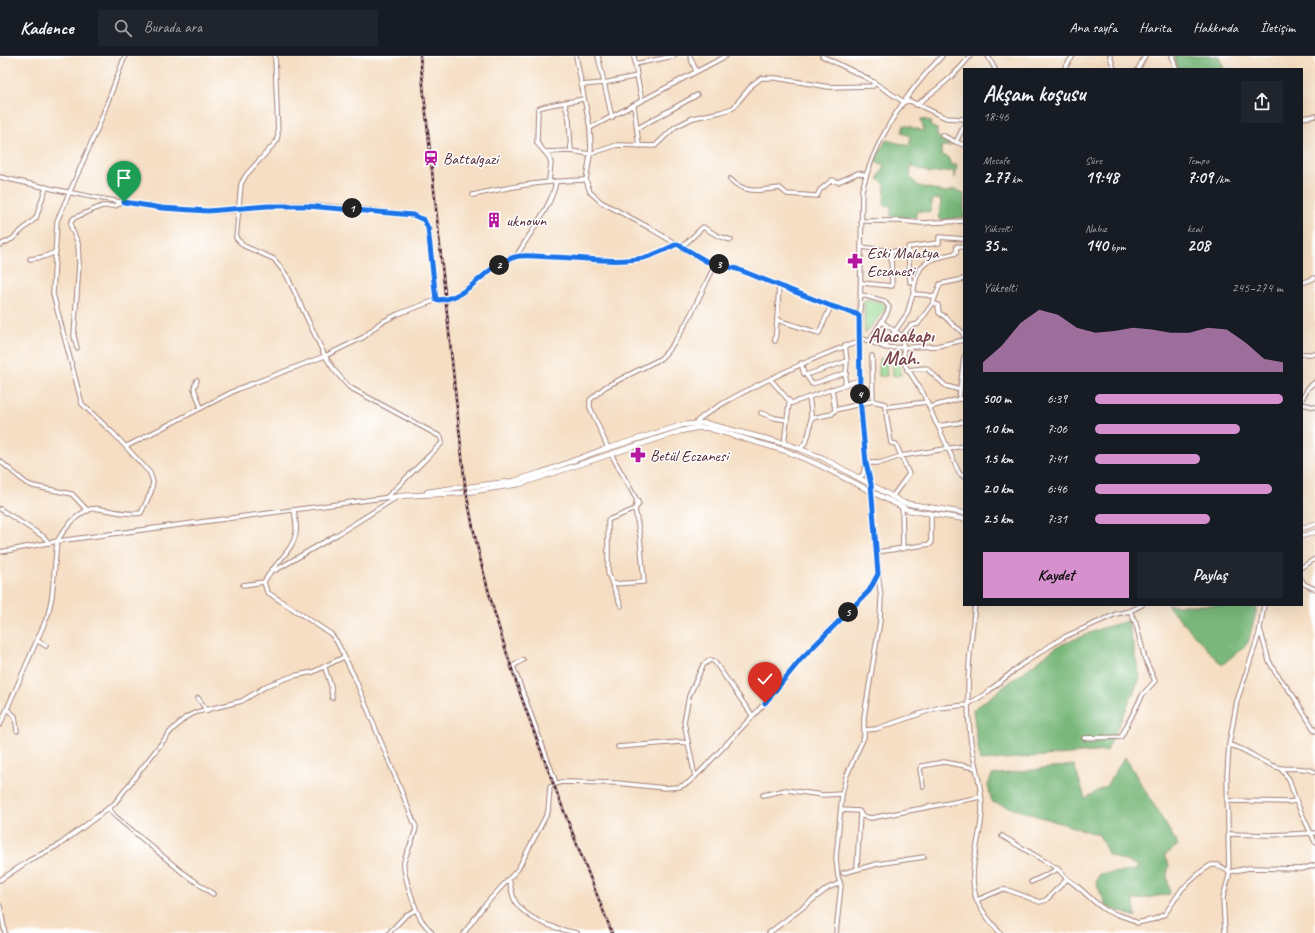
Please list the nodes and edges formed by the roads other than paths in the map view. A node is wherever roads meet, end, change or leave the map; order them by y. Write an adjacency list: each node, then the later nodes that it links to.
1 (125, 56): 56 (street)
2 (275, 56): 59 (street)
3 (576, 56): 27 (street)
4 (598, 56): 26 (street)
5 (634, 56): 17 (street)
6 (674, 56): 17 (street)
7 (690, 56): 23 (street)
8 (726, 56): 23 (street)
9 (822, 56): 25 (street)
10 (942, 56): 31 (street)
11 (970, 56): 33 (street)
12 (988, 56): 18 (street)
13 (1073, 56): 19 (street)
14 (1110, 56): 20 (street)
15 (1144, 56): 21 (street)
16 (1172, 56): 22 (street)
17 (636, 64): 24 (street)
18 (995, 68)
19 (1065, 68)
20 (1114, 68)
21 (1138, 68)
22 (1176, 68)
23 (696, 71): 30 (street)
24 (637, 76): 26 (street); 30 (street)
25 (874, 82): 31 (street); 45 (street)
26 (604, 83): 27 (street); 36 (street)
27 (581, 85): 29 (street)
28 (697, 95): 40 (street)
29 (584, 99): 32 (street); 39 (street)
30 (642, 101): 34 (street)
31 (904, 102): 33 (street); 49 (street)
32 (565, 104): 46 (street); 47 (street)
33 (916, 105): 38 (street)
34 (634, 106): 36 (street); 40 (street)
35 (1315, 116): 37 (street)
36 (612, 118): 39 (street)
37 (1303, 118)
38 (963, 119)
39 (590, 128): 48 (street)
40 (638, 128): 45 (street)
41 (963, 128): 43 (street)
42 (942, 135): 43 (street)
43 (956, 142): 44 (street)
44 (963, 145)
45 (639, 146): 48 (street)
46 (571, 151): 47 (street); 48 (street)
47 (545, 152): 53 (street)
48 (590, 154): 52 (street)
49 (866, 175): 51 (street); 60 (street)
50 (0, 177): 55 (street)
51 (730, 179)
52 (586, 180): 54 (street); 64 (street)
53 (549, 181): 54 (street); 57 (street)
54 (556, 181): 72 (street)
55 (46, 187): 56 (street); 65 (street)
56 (69, 192): 58 (street); 70 (street)
57 (473, 195)
58 (124, 202): 59 (street); 100 (street)
59 (239, 209): 84 (street); 103 (street)
60 (861, 221): 61 (street); 67 (street)
61 (963, 221)
62 (963, 239): 71 (street)
63 (731, 240): 66 (street)
64 (677, 244): 66 (street); 72 (street)
65 (0, 245)
66 (682, 247): 74 (street)
67 (861, 247): 69 (street); 78 (street)
68 (963, 247): 77 (street)
69 (891, 251): 71 (street); 78 (street)
70 (56, 252): 73 (street); 139 (street)
71 (908, 252): 77 (street)
72 (516, 257): 84 (street, bridge)
73 (30, 259)
74 (716, 263): 80 (street); 141 (street)
75 (963, 278): 83 (street)
76 (1315, 278): 79 (street)
77 (915, 282): 81 (street)
78 (862, 283): 82 (street)
79 (1303, 283)
80 (779, 285): 86 (street); 88 (street)
81 (914, 294): 83 (street); 90 (street)
82 (862, 295): 87 (street); 89 (street)
83 (935, 297): 85 (street)
84 (436, 300): 103 (street)
85 (933, 303): 91 (street); 92 (street)
86 (831, 306): 87 (street); 88 (street)
87 (859, 315): 93 (street)
88 (778, 320): 95 (street)
89 (882, 322): 90 (street); 96 (street)
90 (895, 331): 92 (street); 98 (street)
91 (963, 334)
92 (902, 336): 99 (street)
93 (861, 338): 96 (street); 97 (street); 113 (street)
94 (963, 340): 99 (street)
95 (775, 341)
96 (869, 342): 98 (street)
97 (845, 345): 105 (street); 106 (street)
98 (884, 347): 99 (street)
99 (902, 347): 108 (street)
100 (77, 348)
101 (1303, 354): 102 (street)
102 (1315, 354)
103 (325, 356): 130 (street); 158 (street)
104 (872, 356): 122 (street)
105 (847, 361): 109 (street); 110 (street)
106 (801, 363): 110 (street); 112 (street)
107 (963, 365): 117 (street)
108 (907, 370): 117 (street); 123 (street)
109 (846, 373): 110 (street); 115 (street)
110 (806, 375)
111 (197, 380): 130 (street)
112 (771, 380): 124 (street); 136 (street)
113 (859, 380): 115 (street); 126 (street)
114 (1315, 382): 119 (street)
115 (846, 384): 116 (street)
116 (832, 389): 118 (street); 131 (street)
117 (960, 390): 120 (street)
118 (810, 397): 124 (street); 133 (street)
119 (1303, 397)
120 (959, 399): 121 (street); 128 (street)
121 (963, 399)
122 (873, 401): 126 (street); 127 (street)
123 (927, 402): 127 (street); 128 (street)
124 (792, 403): 134 (street)
125 (1303, 404): 129 (street)
126 (861, 405): 131 (street); 147 (street)
127 (885, 407): 145 (street)
128 (930, 407): 137 (street)
129 (1315, 407)
130 (201, 408): 139 (street)
131 (835, 410): 133 (street)
132 (761, 412): 134 (street)
133 (812, 418): 143 (street)
134 (787, 420): 138 (street)
135 (963, 422): 137 (street)
136 (695, 425): 138 (main road); 141 (main road); 144 (main road); 154 (main road)
137 (938, 426): 142 (street)
138 (784, 444): 143 (main road)
139 (126, 446): 163 (street)
140 (963, 446): 142 (street)
141 (608, 448): 152 (main road)
142 (949, 448): 145 (street); 148 (street)
143 (800, 450): 149 (main road)
144 (611, 454): 153 (main road); 161 (street)
145 (901, 456): 147 (street); 157 (street)
146 (0, 462): 163 (street)
147 (866, 463): 149 (street); 150 (street)
148 (963, 476)
149 (858, 477): 150 (main road)
150 (871, 484): 154 (street); 157 (main road)
151 (461, 487): 156 (main road)
152 (468, 487)
153 (469, 492)
154 (872, 492): 159 (main road); 175 (street)
155 (462, 493): 156 (main road)
156 (398, 496): 158 (street); 178 (street)
157 (892, 497): 164 (main road)
158 (387, 498): 162 (street)
159 (902, 508): 165 (main road); 173 (street)
160 (0, 509): 172 (street)
161 (634, 509): 182 (street); 182 (street)
162 (294, 510): 171 (street); 178 (street)
163 (88, 511): 171 (street)
164 (963, 512)
165 (931, 514): 166 (main road); 173 (street)
166 (963, 519)
167 (1315, 524): 168 (main road)
168 (1303, 528)
169 (1315, 532): 170 (main road)
170 (1303, 536)
171 (57, 542): 172 (street); 191 (street)
172 (49, 543): 174 (street)
173 (903, 549): 175 (street)
174 (0, 552)
175 (877, 552): 179 (street)
176 (1315, 559): 177 (street)
177 (1303, 567)
178 (270, 570): 180 (street)
179 (878, 574): 201 (street); 203 (street)
180 (264, 582): 183 (street); 193 (street)
181 (1303, 582): 184 (street)
182 (612, 584): 185 (street)
183 (243, 585)
184 (1315, 589)
185 (621, 606)
186 (975, 606): 198 (street)
187 (1140, 606): 189 (street)
188 (1264, 606): 190 (street)
189 (1130, 611): 198 (street); 206 (street)
190 (1260, 629): 205 (street); 208 (street)
191 (38, 641): 192 (street); 199 (street)
192 (46, 646)
193 (344, 657): 195 (street); 242 (street)
194 (524, 660): 214 (street)
195 (325, 668): 197 (street); 200 (street)
196 (198, 698): 200 (street)
197 (332, 698)
198 (967, 705): 203 (street); 210 (street)
199 (8, 710): 202 (street); 204 (street)
200 (207, 711): 221 (street)
201 (752, 715): 207 (street); 213 (street)
202 (0, 725)
203 (865, 730): 216 (street)
204 (17, 731)
205 (1315, 731)
206 (1084, 738)
207 (688, 744): 209 (street); 213 (street)
208 (1229, 745): 211 (street); 219 (street)
209 (618, 747)
210 (976, 768): 215 (street); 218 (street)
211 (1280, 768): 212 (street); 220 (street)
212 (1315, 772)
213 (694, 777): 214 (street)
214 (554, 784): 234 (street)
215 (923, 786)
216 (842, 794): 217 (street); 222 (street)
217 (763, 795)
218 (981, 797): 223 (street); 240 (street)
219 (1227, 801): 220 (street); 225 (street)
220 (1296, 801): 224 (street)
221 (108, 808): 236 (street); 239 (street)
222 (840, 810): 223 (street); 238 (street)
223 (860, 812): 230 (street)
224 (1313, 833): 225 (street); 227 (street)
225 (1228, 834): 232 (street)
226 (1002, 836): 231 (street)
227 (1315, 842)
228 (924, 858): 230 (street)
229 (1315, 864): 232 (street)
230 (857, 868): 233 (street)
231 (1058, 869): 235 (street); 237 (street)
232 (1229, 872): 235 (street); 251 (street)
233 (843, 873)
234 (509, 879): 246 (street); 247 (street)
235 (1067, 879): 240 (street)
236 (0, 880)
237 (1031, 882)
238 (840, 883): 248 (street); 249 (street)
239 (213, 894)
240 (977, 900): 250 (street)
241 (0, 906): 243 (street)
242 (416, 910): 244 (street); 245 (street)
243 (5, 933)
244 (389, 933)
245 (432, 933)
246 (464, 933)
247 (577, 933)
248 (769, 933)
249 (836, 933)
250 (1000, 933)
251 (1226, 933)

